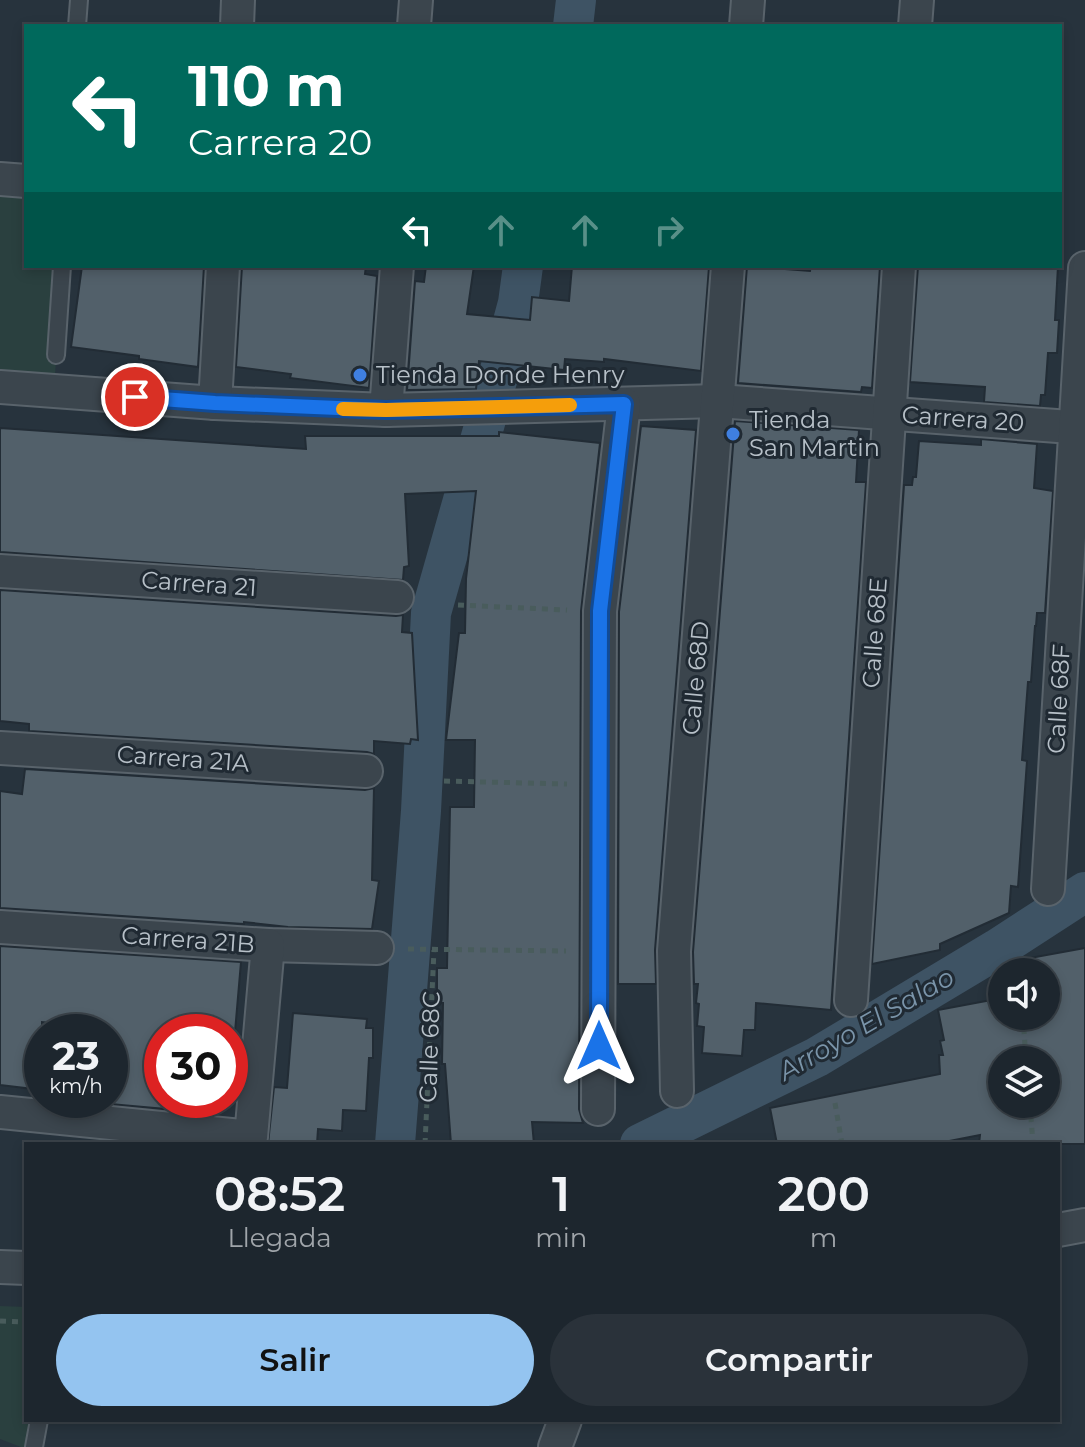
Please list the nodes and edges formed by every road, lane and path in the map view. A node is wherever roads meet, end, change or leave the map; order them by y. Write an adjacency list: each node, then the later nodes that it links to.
1 (79, 0): 6 (lane)
2 (238, 0): 7 (street)
3 (416, 0): 8 (street)
4 (748, 0): 9 (street)
5 (917, 0): 10 (street)
6 (77, 24)
7 (237, 24)
8 (414, 24)
9 (746, 24)
10 (915, 24)
11 (0, 179): 12 (street)
12 (24, 181)
13 (62, 268): 19 (lane)
14 (223, 268): 22 (street)
15 (397, 268): 24 (street)
16 (728, 268): 21 (street, Calle 68D)
17 (899, 268): 25 (street, Calle 68E)
18 (1085, 268): 26 (street, Calle 68F)
19 (56, 355)
20 (0, 387): 22 (street, Carrera 20)
21 (718, 401): 23 (street, Carrera 20); 25 (street, Carrera 20); 41 (street, Calle 68D)
22 (215, 403): 24 (street, Carrera 20)
23 (624, 404): 24 (street, Carrera 20); 30 (street)
24 (386, 410)
25 (889, 413): 26 (street, Carrera 20); 40 (street, Calle 68E)
26 (1080, 428): 35 (street, Calle 68F)
27 (0, 571): 28 (street, Carrera 21)
28 (397, 597)
29 (458, 605): 30 (path)
30 (600, 611): 34 (street)
31 (0, 748): 32 (street, Carrera 21A)
32 (366, 771)
33 (444, 781): 34 (path)
34 (600, 785): 39 (street)
35 (1048, 889)
36 (0, 927): 37 (street, Carrera 21B)
37 (268, 945): 38 (street, Carrera 21B); 44 (street)
38 (377, 948)
39 (599, 951): 43 (street); 46 (path, Calle 68C)
40 (851, 1000)
41 (677, 1091)
42 (835, 1103): 47 (path)
43 (598, 1109)
44 (0, 1112)
45 (1031, 1118): 48 (path)
46 (425, 1142)
47 (842, 1142)
48 (1033, 1142)
49 (1085, 1225): 50 (street)
50 (1060, 1230)
51 (0, 1267): 52 (street)
52 (24, 1268)
53 (0, 1321): 54 (path)
54 (24, 1322)
55 (39, 1422): 57 (lane)
56 (564, 1422): 58 (street)
57 (34, 1447)
58 (555, 1447)

